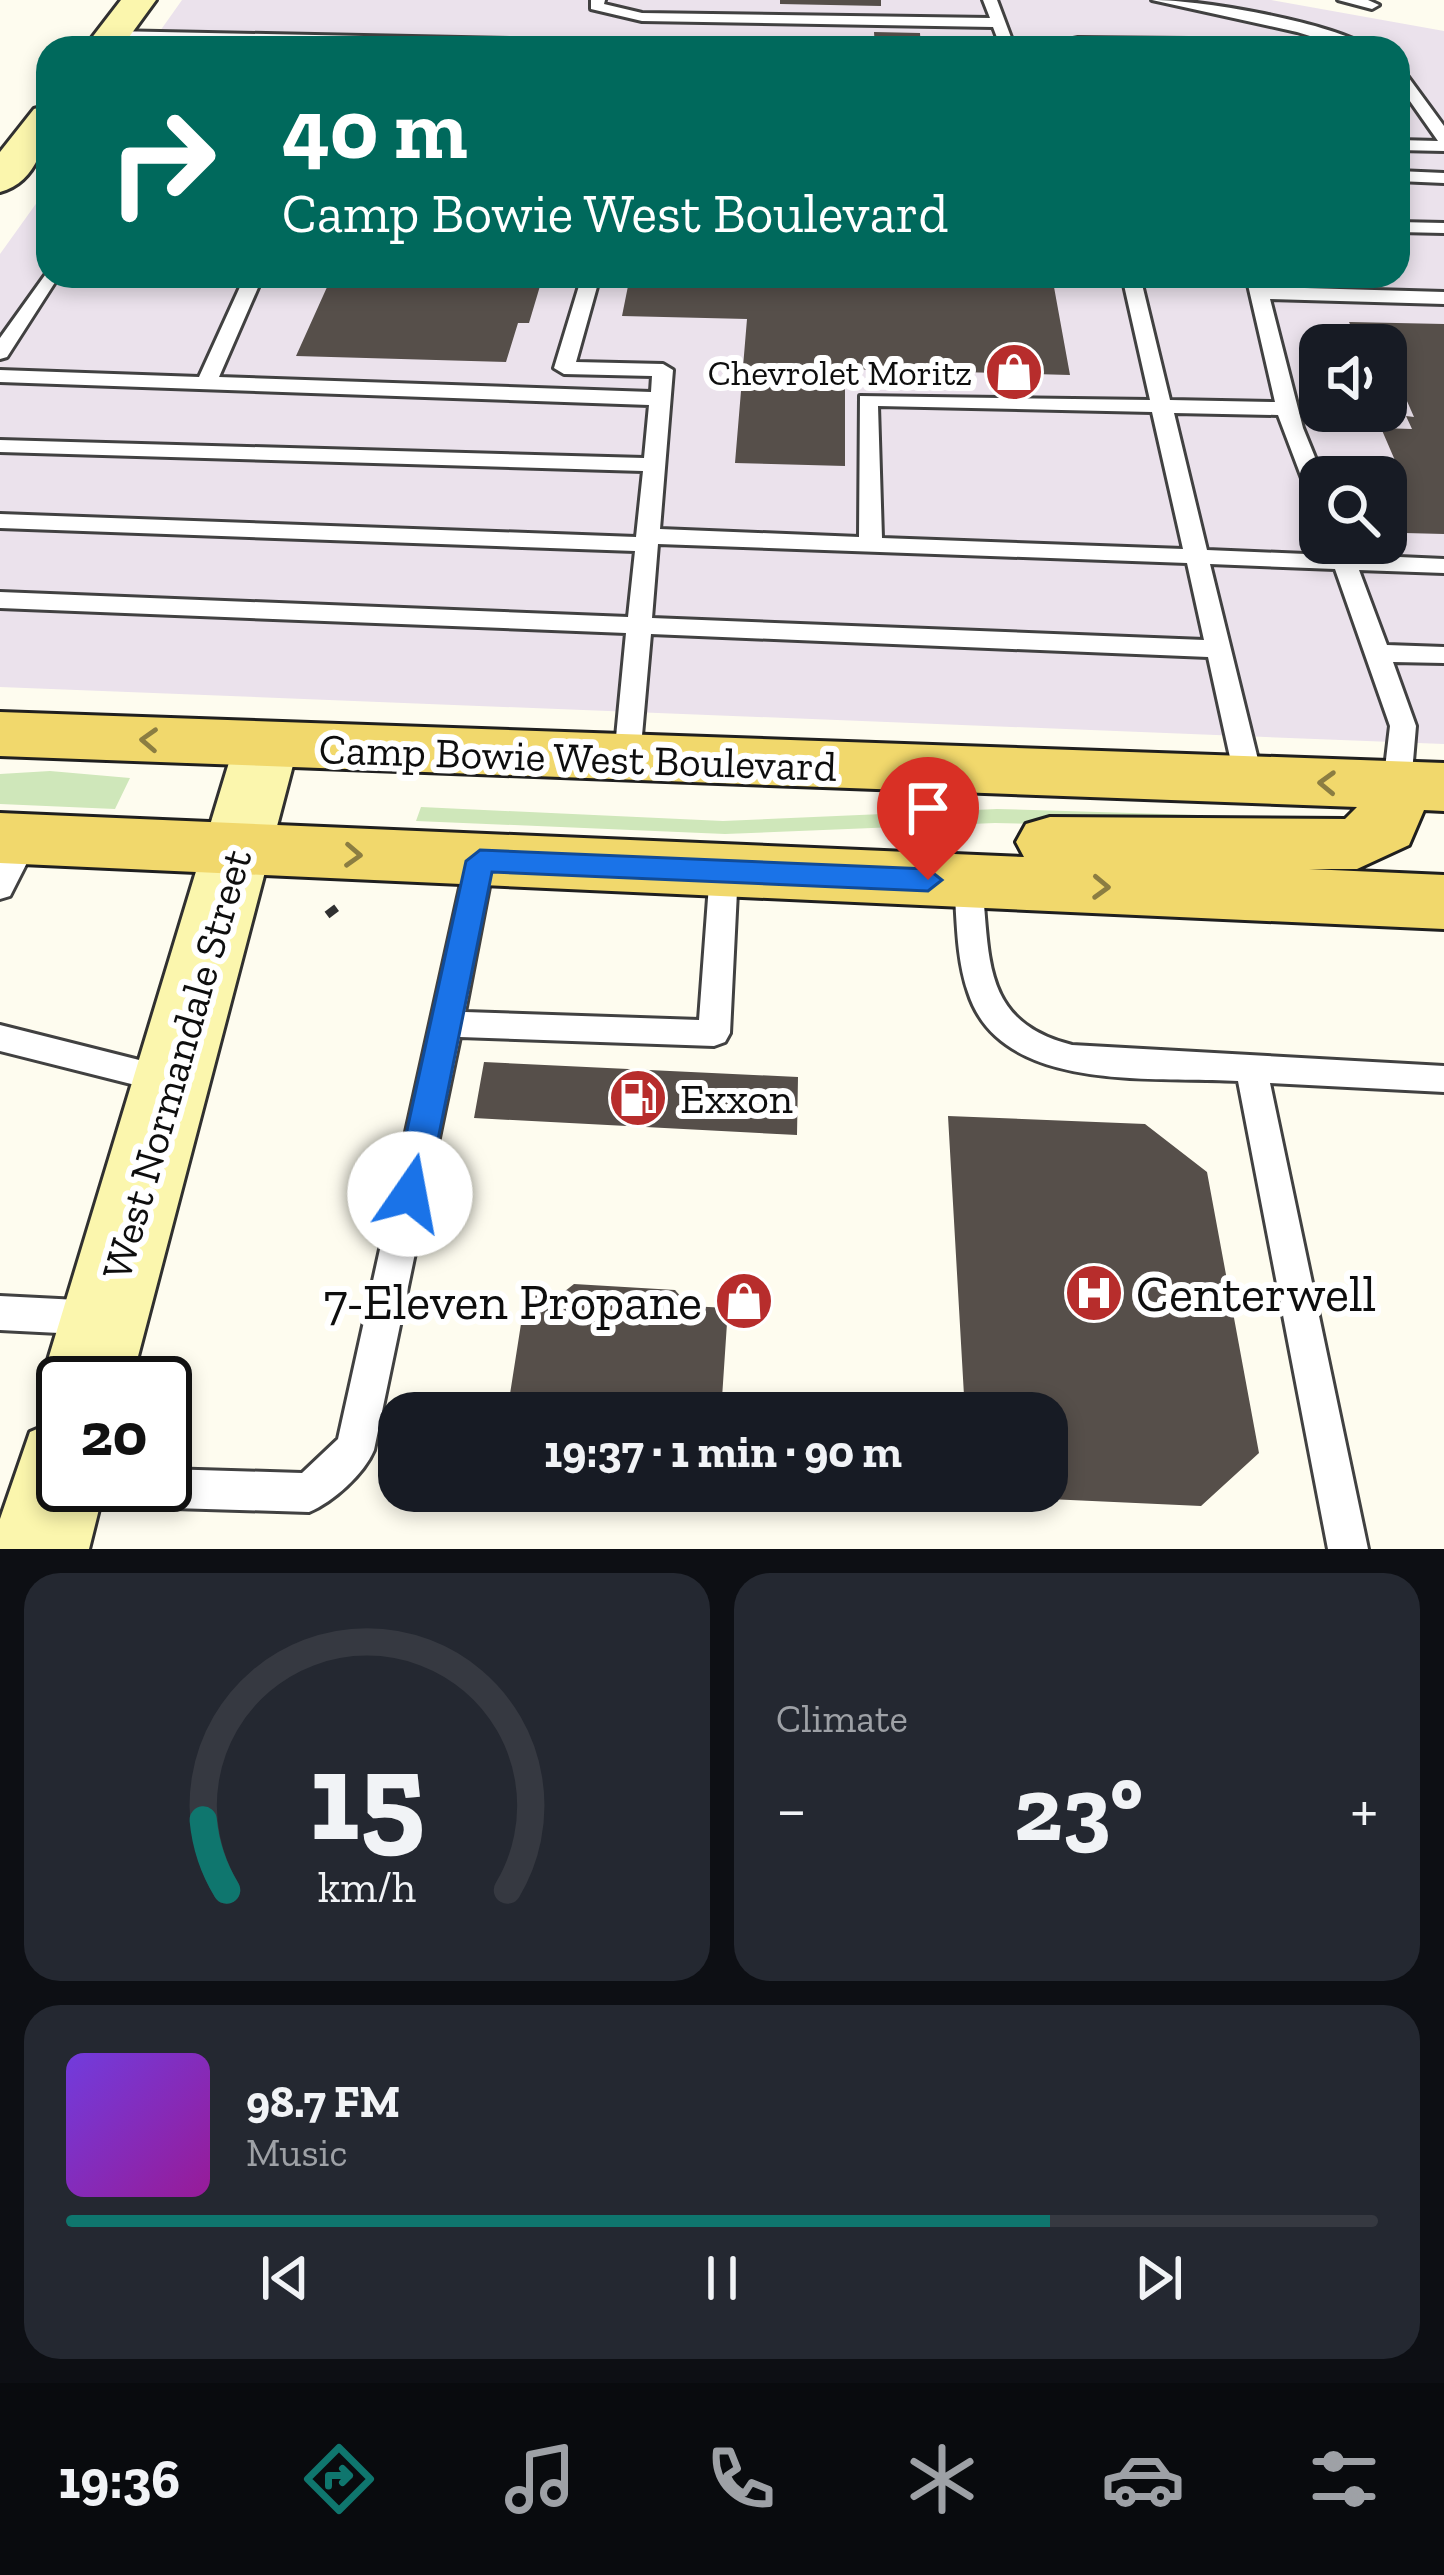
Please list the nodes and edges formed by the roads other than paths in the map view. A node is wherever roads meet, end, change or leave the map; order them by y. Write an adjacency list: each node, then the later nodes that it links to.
1 (139, 0): 10 (street)
2 (598, 0): 8 (lane)
3 (990, 0): 8 (lane)
4 (1160, 0): 6 (lane)
5 (1345, 0): 7 (lane)
6 (1210, 4): 9 (lane)
7 (1372, 5)
8 (999, 23): 11 (lane)
9 (1290, 26): 12 (lane); 13 (lane)
10 (112, 36)
11 (1004, 36)
12 (1296, 36)
13 (1324, 36)
14 (1410, 92): 16 (lane)
15 (36, 132): 20 (street)
16 (1444, 142): 17 (lane)
17 (1410, 144)
18 (1410, 177): 19 (lane)
19 (1444, 178)
20 (0, 179)
21 (1410, 227): 22 (lane)
22 (1444, 228)
23 (42, 288): 30 (lane)
24 (249, 288): 32 (lane)
25 (587, 288): 33 (lane)
26 (1134, 288): 34 (lane)
27 (1258, 288): 35 (lane)
28 (1300, 288): 29 (lane)
29 (1444, 298)
30 (0, 353)
31 (0, 376): 32 (lane)
32 (206, 383): 33 (lane)
33 (661, 399): 38 (lane)
34 (1162, 406): 35 (lane); 41 (lane); 43 (lane)
35 (1289, 409): 37 (lane)
36 (0, 446): 38 (lane)
37 (1306, 456)
38 (655, 465): 40 (lane)
39 (0, 521): 40 (lane)
40 (648, 540): 41 (lane); 48 (lane)
41 (871, 545): 43 (lane)
42 (1299, 555): 43 (lane)
43 (1198, 559): 49 (lane)
44 (1407, 561): 46 (lane)
45 (1346, 564): 50 (lane)
46 (1444, 566)
47 (0, 600): 48 (lane)
48 (639, 628): 49 (lane); 54 (lane)
49 (1219, 650): 55 (lane)
50 (1377, 653): 51 (lane); 56 (lane)
51 (1444, 655)
52 (0, 734): 53 (main road, Camp Bowie West Boulevard, one-way to 52)
53 (266, 746): 54 (main road, Camp Bowie West Boulevard); 57 (street, West Normandale Street)
54 (627, 758): 55 (main road, Camp Bowie West Boulevard)
55 (1249, 780): 56 (main road, Camp Bowie West Boulevard, one-way to 55)
56 (1420, 786): 61 (main road)
57 (236, 850): 58 (main road); 59 (main road, one-way to 59); 67 (street, West Normandale Street)
58 (8, 855)
59 (480, 861): 60 (main road); 63 (lane)
60 (724, 871): 61 (main road); 63 (lane)
61 (968, 882): 62 (main road, one-way to 62); 65 (lane)
62 (1444, 902)
63 (447, 1024): 70 (lane)
64 (0, 1038): 67 (lane)
65 (1251, 1066): 66 (lane); 71 (lane)
66 (1444, 1078)
67 (171, 1081): 69 (street, West Normandale Street)
68 (0, 1313): 69 (lane)
69 (95, 1351)
70 (192, 1496)
71 (1348, 1549)

